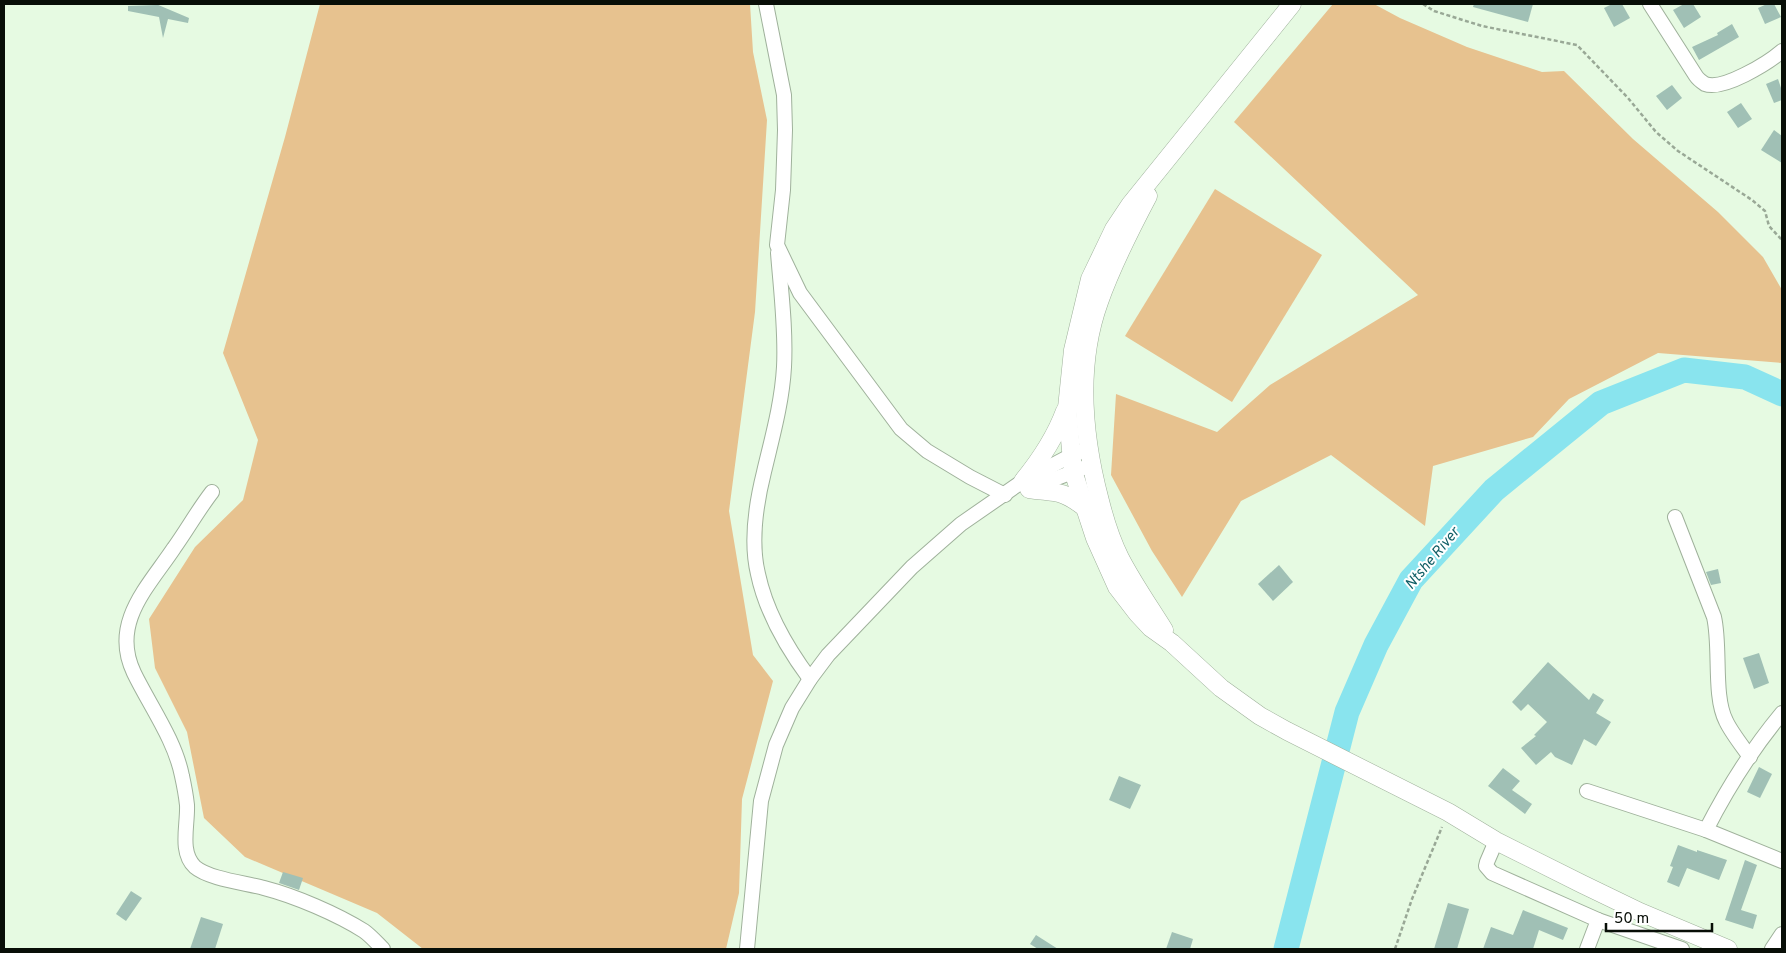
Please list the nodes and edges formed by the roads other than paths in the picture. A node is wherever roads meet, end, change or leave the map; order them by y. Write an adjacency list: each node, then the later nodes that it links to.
1 (766, 4): 6 (street)
2 (1292, 4): 5 (street)
3 (1650, 4): 4 (street)
4 (1782, 51)
5 (1168, 158): 7 (street); 8 (street)
6 (777, 245): 10 (street); 15 (street)
7 (1067, 408): 9 (street); 10 (street)
8 (1089, 457): 9 (street); 14 (street)
9 (1071, 464): 10 (street); 12 (street)
10 (1017, 489): 12 (street); 15 (street)
11 (212, 492): 24 (street)
12 (1084, 507): 14 (street)
13 (1676, 517): 17 (street)
14 (1172, 643): 20 (street)
15 (810, 679): 25 (street)
16 (1782, 713): 17 (street)
17 (1750, 757): 19 (street)
18 (1587, 791): 19 (street)
19 (1706, 830): 21 (street)
20 (1496, 841): 22 (street); 28 (street)
21 (1782, 861)
22 (1598, 920): 26 (street); 27 (street)
23 (1782, 934): 29 (street)
24 (383, 949)
25 (747, 949)
26 (1587, 949)
27 (1682, 949)
28 (1728, 949)
29 (1772, 949)

